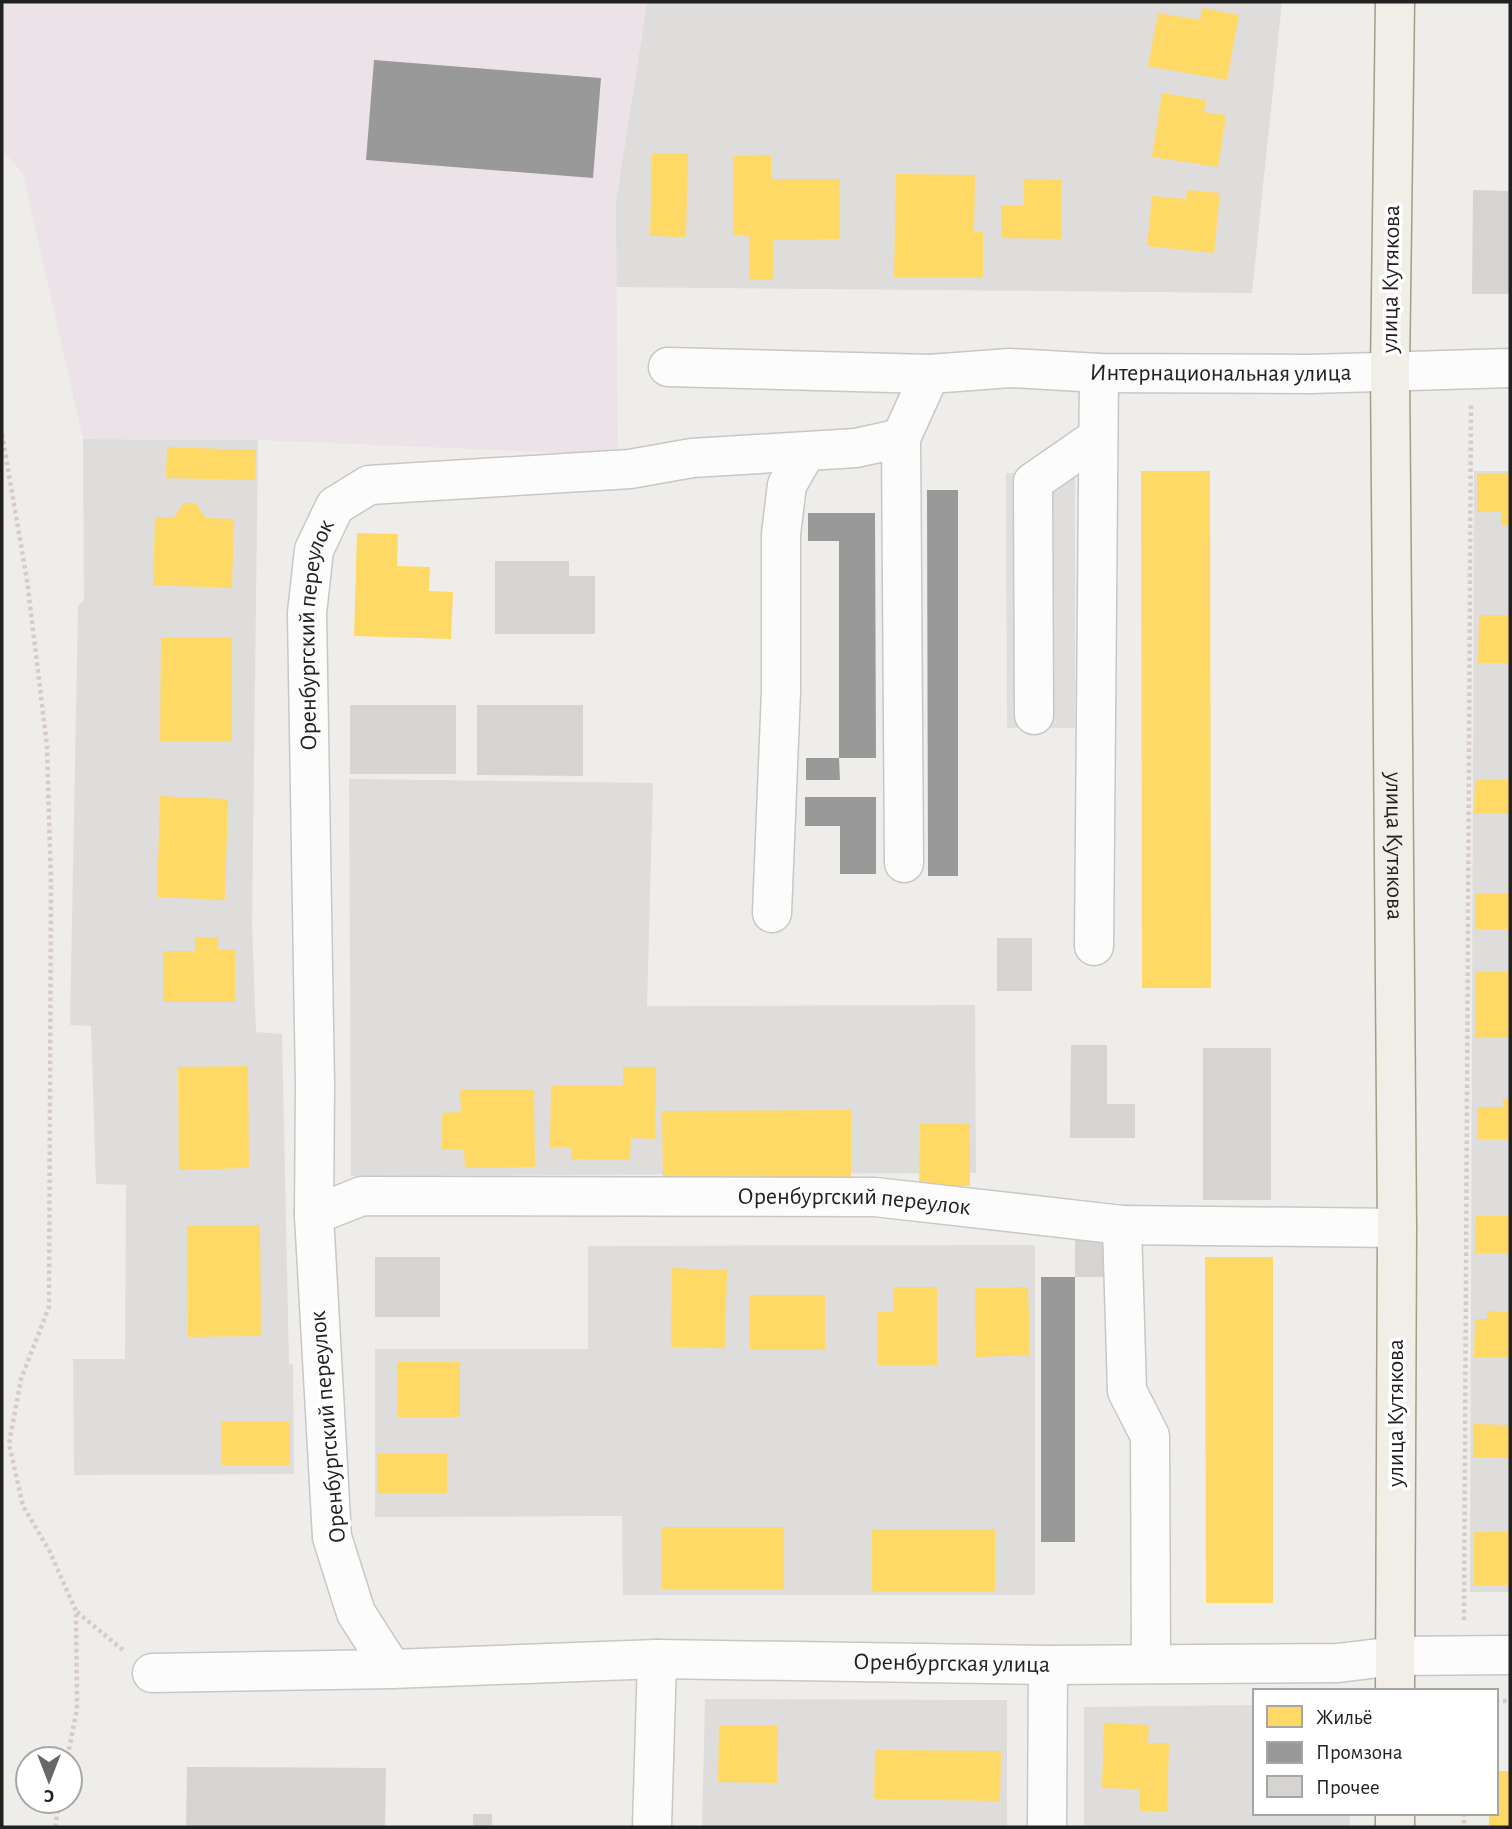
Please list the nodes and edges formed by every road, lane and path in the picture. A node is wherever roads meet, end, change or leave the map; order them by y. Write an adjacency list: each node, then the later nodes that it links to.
1 (1395, 2): 5 (main road, улица Кутякова)
2 (668, 367): 7 (street, Интернациональная улица)
3 (1472, 368): 4 (street, Интернациональная улица); 5 (street, Интернациональная улица); 20 (path)
4 (1510, 368)
5 (1390, 370): 6 (street, Интернациональная улица); 18 (main road, улица Кутякова)
6 (1099, 373): 7 (street, Интернациональная улица); 10 (street)
7 (930, 374): 9 (street)
8 (2, 434): 19 (path)
9 (901, 438): 11 (street, Оренбургский переулок); 13 (street)
10 (1098, 438): 12 (street); 15 (street)
11 (806, 452): 14 (street); 16 (street, Оренбургский переулок)
12 (1034, 715)
13 (904, 863)
14 (772, 913)
15 (1094, 946)
16 (314, 1214): 17 (street, Оренбургский переулок); 25 (street, Оренбургский переулок)
17 (1122, 1225): 18 (street, Оренбургский переулок); 23 (street)
18 (1397, 1228): 27 (main road, улица Кутякова)
19 (76, 1611): 26 (path); 28 (path)
20 (1463, 1655): 21 (street, Оренбургская улица); 27 (street, Оренбургская улица)
21 (1510, 1655)
22 (657, 1659): 24 (street, Оренбургская улица); 25 (street, Оренбургская улица); 29 (street)
23 (1151, 1663): 24 (street, Оренбургская улица); 27 (street, Оренбургская улица)
24 (1048, 1665): 30 (street)
25 (392, 1669): 26 (street, Оренбургская улица)
26 (152, 1672)
27 (1395, 1673)
28 (71, 1745)
29 (652, 1827)
30 (1047, 1827)

